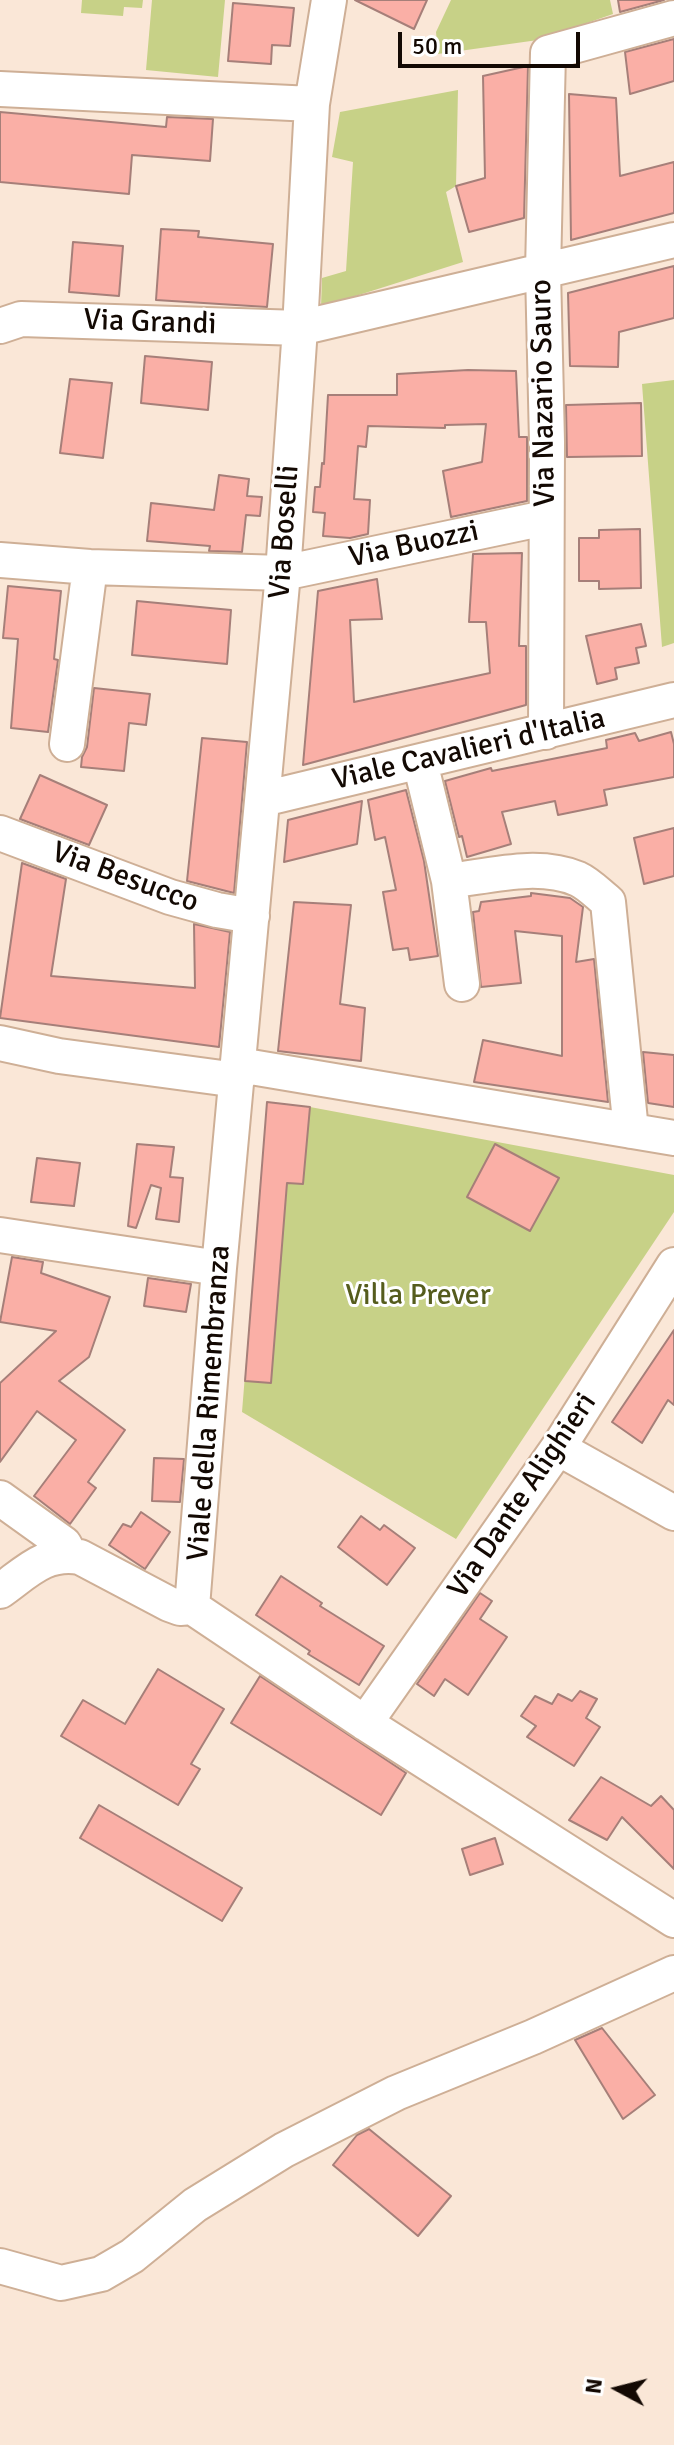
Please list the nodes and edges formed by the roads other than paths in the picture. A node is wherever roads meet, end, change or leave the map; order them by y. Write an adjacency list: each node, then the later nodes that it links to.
1 (329, 1): 4 (street, Via Boselli)
2 (674, 18): 6 (street, Via Nazario Sauro)
3 (0, 89): 4 (street)
4 (312, 104): 8 (street, Via Boselli)
5 (674, 240): 6 (street, Via Grandi)
6 (543, 271): 8 (street, Via Grandi); 9 (street, Via Nazario Sauro)
7 (0, 326): 8 (street, Via Grandi)
8 (300, 328): 12 (street, Via Boselli)
9 (545, 518): 12 (street, Via Buozzi); 14 (street, Via Nazario Sauro)
10 (0, 560): 11 (street, Via Buozzi)
11 (90, 567): 12 (street, Via Buozzi); 15 (street)
12 (283, 573): 17 (street, Via Boselli)
13 (674, 700): 14 (street, Viale Cavalieri d'Italia)
14 (546, 732): 16 (street, Viale Cavalieri d'Italia)
15 (67, 744)
16 (420, 762): 17 (street, Viale Cavalieri d'Italia); 19 (street)
17 (263, 799): 20 (street, Via Boselli)
18 (0, 833): 20 (street, Via Besucco)
19 (449, 881): 21 (street); 24 (street)
20 (252, 916): 23 (street, Via Boselli)
21 (462, 984)
22 (0, 1043): 23 (street)
23 (238, 1072): 24 (street); 28 (street, Viale della Rimembranza)
24 (631, 1131): 25 (street)
25 (674, 1138)
26 (0, 1235): 28 (street)
27 (674, 1265): 29 (street, Via Dante Alighieri)
28 (219, 1268): 34 (street, Viale della Rimembranza)
29 (558, 1448): 31 (street); 35 (street, Via Dante Alighieri)
30 (0, 1498): 32 (street)
31 (674, 1513)
32 (70, 1555): 33 (street); 34 (street)
33 (0, 1591)
34 (192, 1607): 35 (street)
35 (365, 1723): 36 (street)
36 (674, 1920)
37 (674, 1973): 38 (street)
38 (0, 2266)

